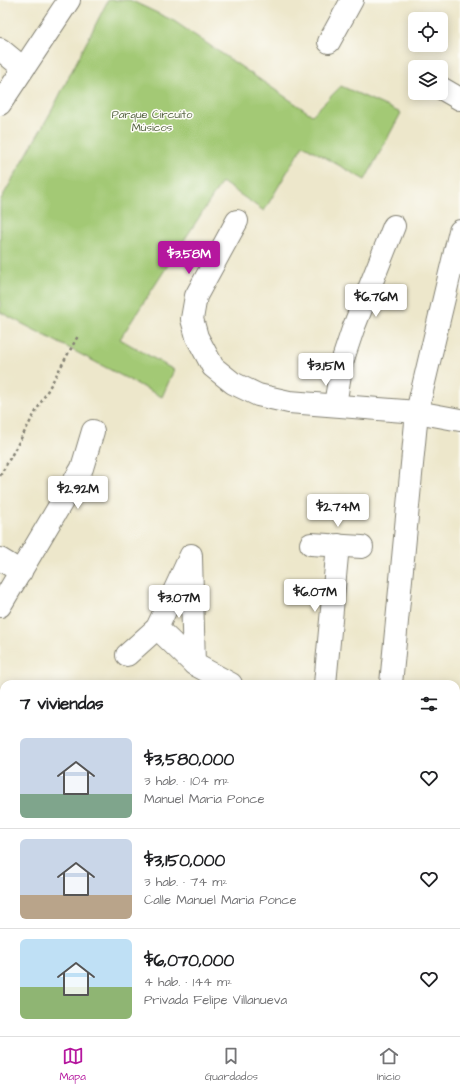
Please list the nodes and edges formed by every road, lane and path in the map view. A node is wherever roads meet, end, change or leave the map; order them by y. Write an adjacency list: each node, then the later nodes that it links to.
1 (69, 0): 5 (street)
2 (352, 0): 3 (street)
3 (329, 42)
4 (0, 49): 5 (street)
5 (23, 68): 6 (street)
6 (0, 104)
7 (237, 221): 11 (street)
8 (394, 226): 11 (street)
9 (460, 231): 12 (street)
10 (78, 336): 15 (path)
11 (335, 405): 12 (street)
12 (417, 412): 13 (street); 27 (street)
13 (460, 420)
14 (93, 431): 20 (street)
15 (0, 476)
16 (311, 544): 17 (street)
17 (338, 545): 18 (street); 26 (street)
18 (362, 547)
19 (0, 559): 20 (street)
20 (21, 572): 21 (street)
21 (0, 606)
22 (156, 628): 23 (street); 24 (street); 24 (street)
23 (127, 655)
24 (194, 664): 25 (street)
25 (224, 680)
26 (326, 680)
27 (391, 680)

